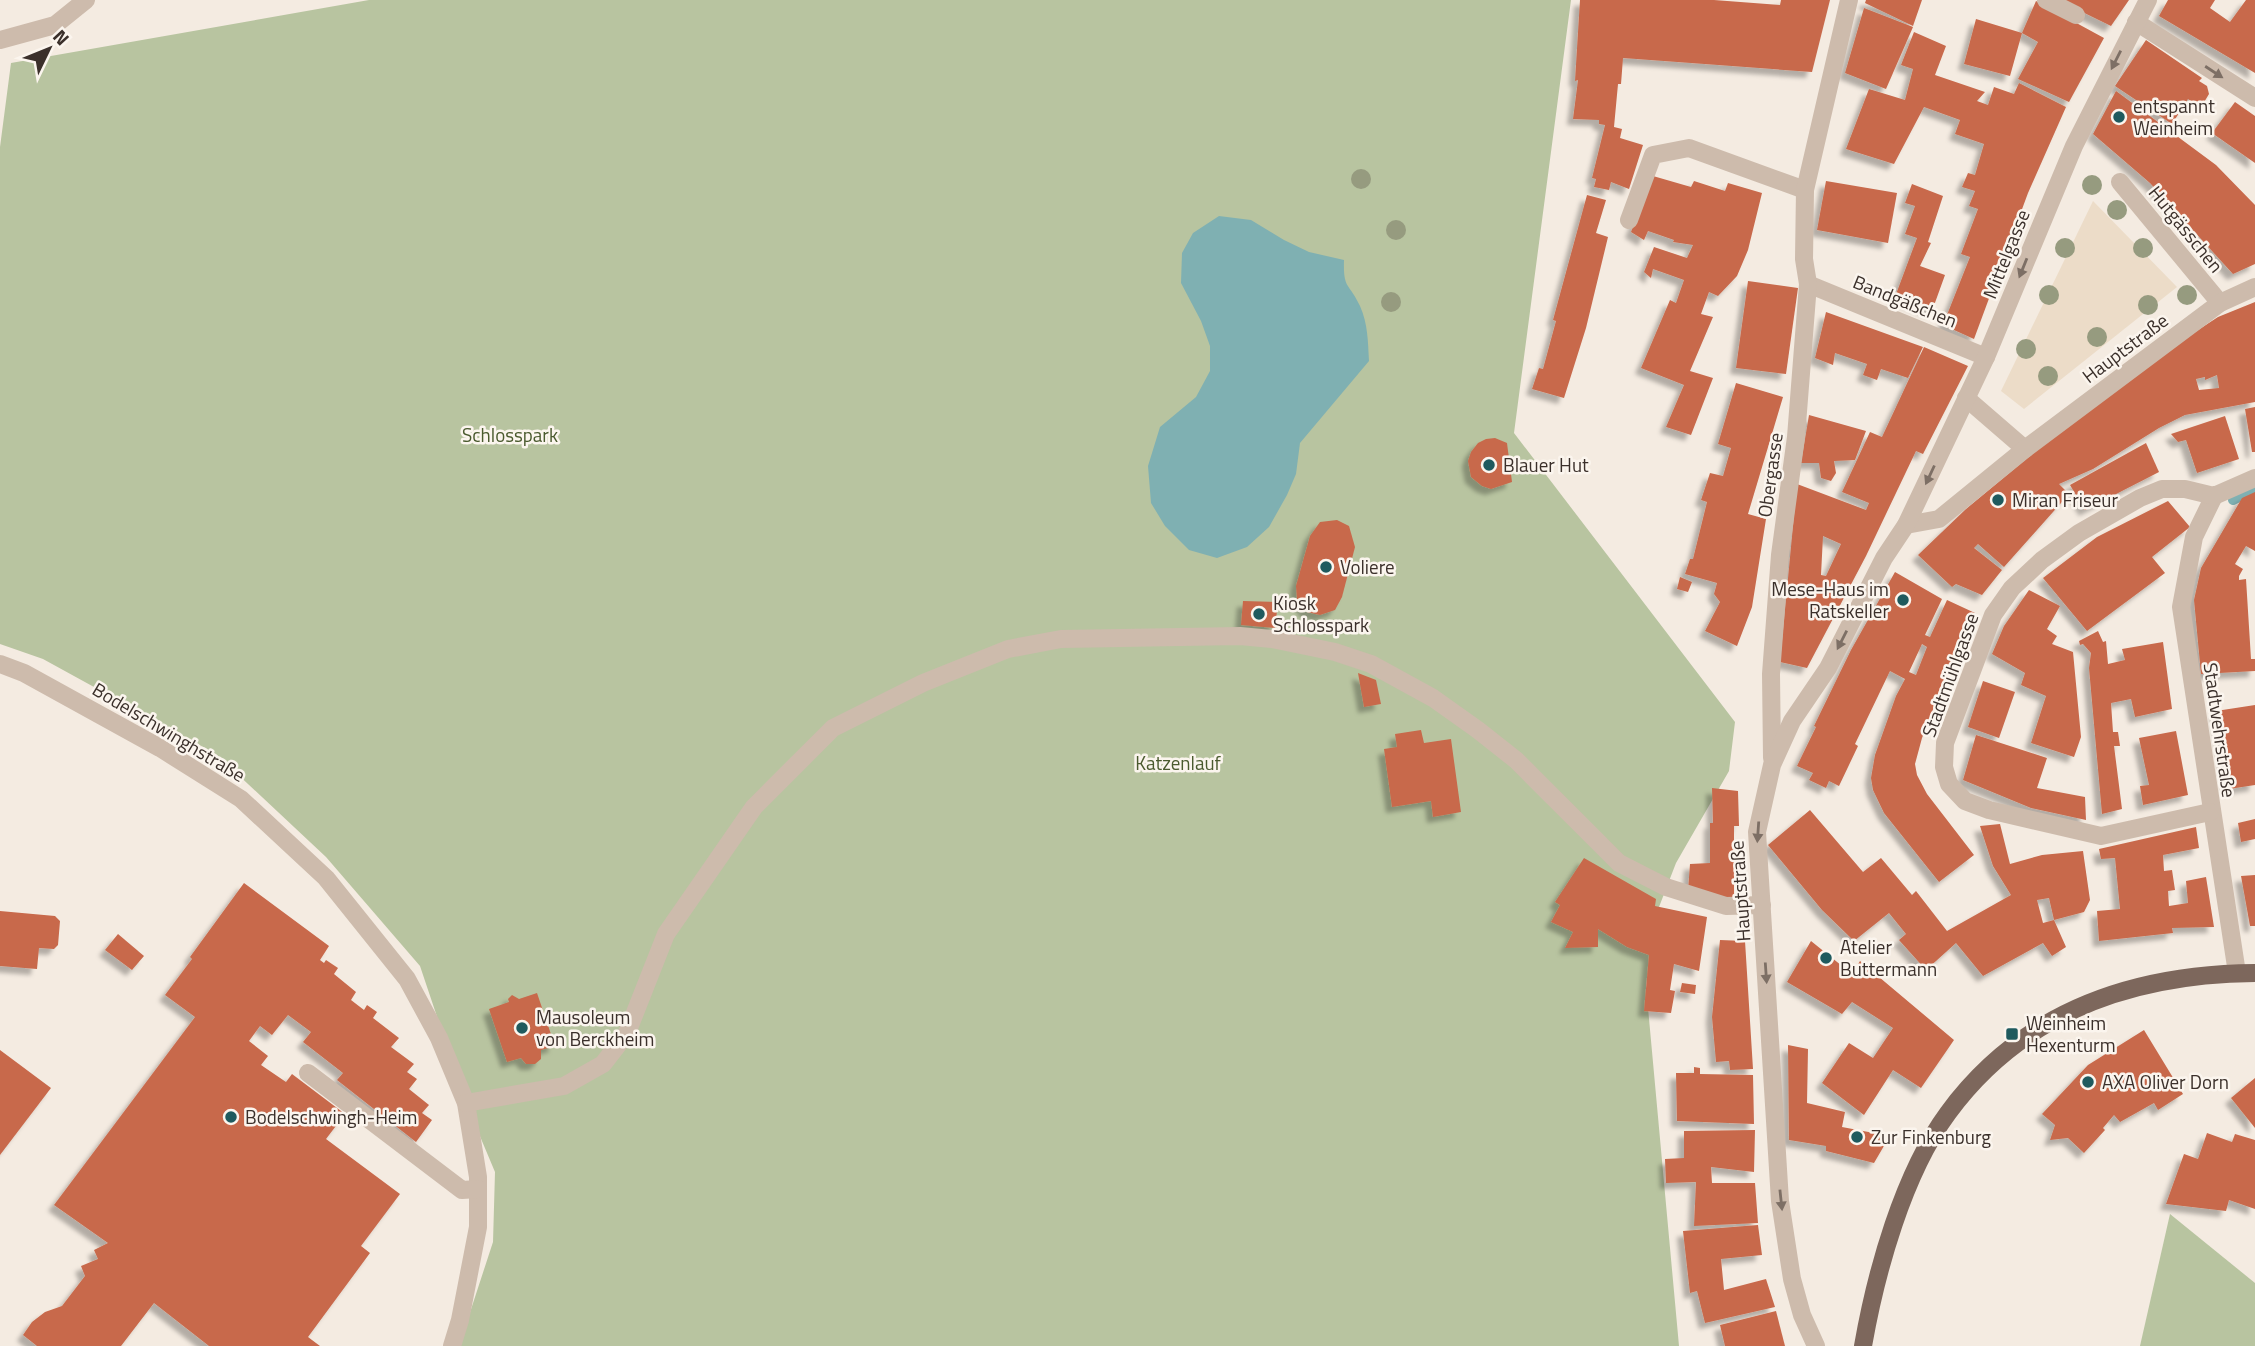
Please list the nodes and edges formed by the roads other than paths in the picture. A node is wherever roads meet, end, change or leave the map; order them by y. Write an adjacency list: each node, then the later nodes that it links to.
1 (86, 0): 7 (street)
2 (1849, 0): 10 (street, Obergasse)
3 (2046, 0): 5 (street)
4 (2148, 0): 6 (street, Mittelgasse)
5 (2076, 15)
6 (2136, 22): 8 (street, one-way to 8); 15 (street, Mittelgasse, one-way to 15)
7 (0, 40)
8 (2255, 98)
9 (2120, 182): 14 (street, Hutgässchen)
10 (1805, 190): 11 (street); 12 (street, Obergasse)
11 (1629, 220)
12 (1808, 284): 15 (street, Bandgäßchen); 22 (street, Obergasse)
13 (2255, 287): 14 (street, Hauptstraße)
14 (2220, 303): 17 (street, Hauptstraße)
15 (1986, 358): 16 (street, Mittelgasse)
16 (1966, 398): 17 (street); 20 (street, Mittelgasse, one-way to 20)
17 (2025, 449): 20 (street, Hauptstraße)
18 (2255, 478): 19 (street)
19 (2214, 496): 23 (street, Stadtwehrstraße); 23 (street, Stadtmühlgasse)
20 (1906, 525): 22 (street, Hauptstraße, one-way to 22)
21 (0, 664): 28 (street, Bodelschwinghstraße)
22 (1772, 765): 24 (street, Hauptstraße, one-way to 24)
23 (2210, 812): 25 (street, Stadtwehrstraße)
24 (1762, 905): 28 (street); 31 (street, Hauptstraße, one-way to 31)
25 (2236, 973): 26 (main road); 32 (main road)
26 (2255, 973)
27 (308, 1073): 29 (street)
28 (466, 1103): 29 (street, Bodelschwinghstraße)
29 (478, 1189): 30 (street, Bodelschwinghstraße)
30 (452, 1346)
31 (1816, 1346)
32 (1863, 1346)

